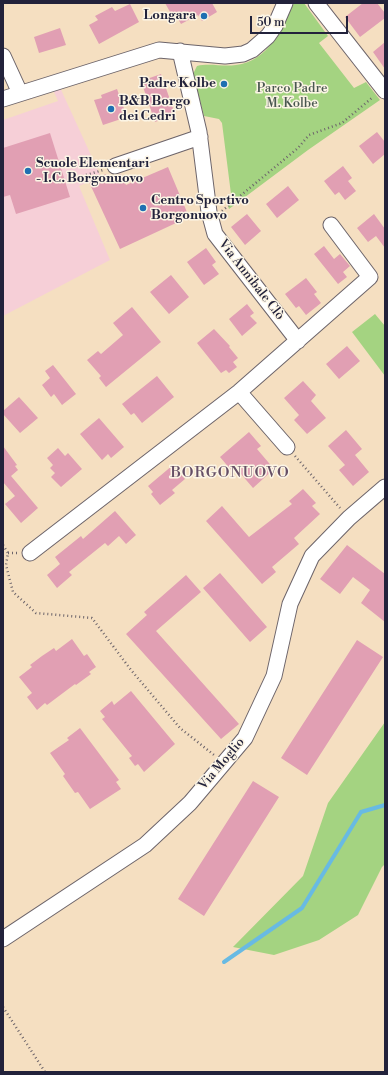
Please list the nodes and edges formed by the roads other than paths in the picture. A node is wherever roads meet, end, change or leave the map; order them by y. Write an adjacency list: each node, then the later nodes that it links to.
1 (285, 3): 3 (street)
2 (316, 3): 5 (street)
3 (180, 51): 6 (street); 8 (street, Via Annibale Clò)
4 (3, 56): 6 (street)
5 (384, 90)
6 (20, 93): 7 (street)
7 (3, 99)
8 (200, 137): 9 (street); 11 (street, Via Annibale Clò)
9 (114, 166)
10 (331, 225): 11 (street)
11 (298, 340): 12 (street)
12 (239, 392): 13 (street); 15 (street)
13 (287, 447)
14 (385, 487): 16 (street, Via Moglio)
15 (30, 553)
16 (3, 939)

